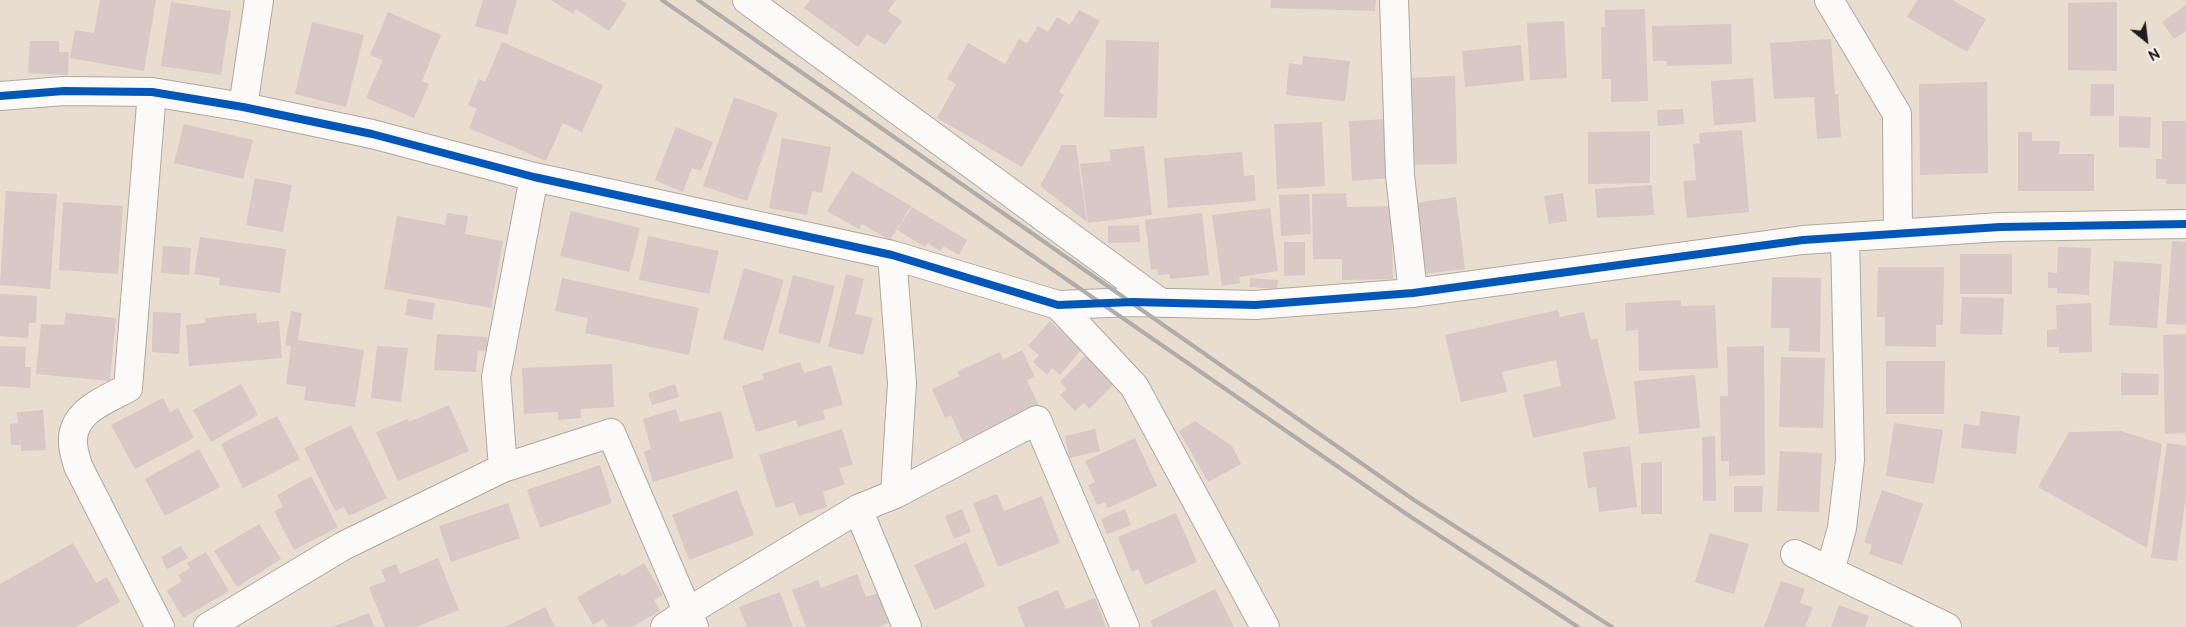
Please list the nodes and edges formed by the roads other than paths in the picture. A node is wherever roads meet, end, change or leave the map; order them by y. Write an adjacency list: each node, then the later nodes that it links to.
1 (259, 0): 7 (street)
2 (747, 0): 14 (street)
3 (1394, 0): 13 (street)
4 (1829, 0): 10 (street)
5 (152, 92): 6 (street); 7 (street); 22 (street)
6 (0, 96)
7 (243, 107): 8 (street)
8 (534, 177): 12 (street); 16 (street)
9 (2186, 224): 10 (street)
10 (1898, 234): 11 (street)
11 (1845, 238): 13 (street); 20 (street)
12 (892, 255): 15 (street); 17 (street)
13 (1413, 293): 14 (street)
14 (1161, 303): 15 (street)
15 (1058, 304): 27 (street)
16 (503, 468): 21 (street); 23 (street)
17 (895, 494): 18 (street); 26 (street)
18 (858, 509): 21 (street); 25 (street)
19 (1795, 554): 20 (street)
20 (1830, 571): 28 (street)
21 (691, 619): 24 (street)
22 (160, 627)
23 (208, 627)
24 (665, 627)
25 (907, 627)
26 (1125, 627)
27 (1266, 627)
28 (1947, 627)

